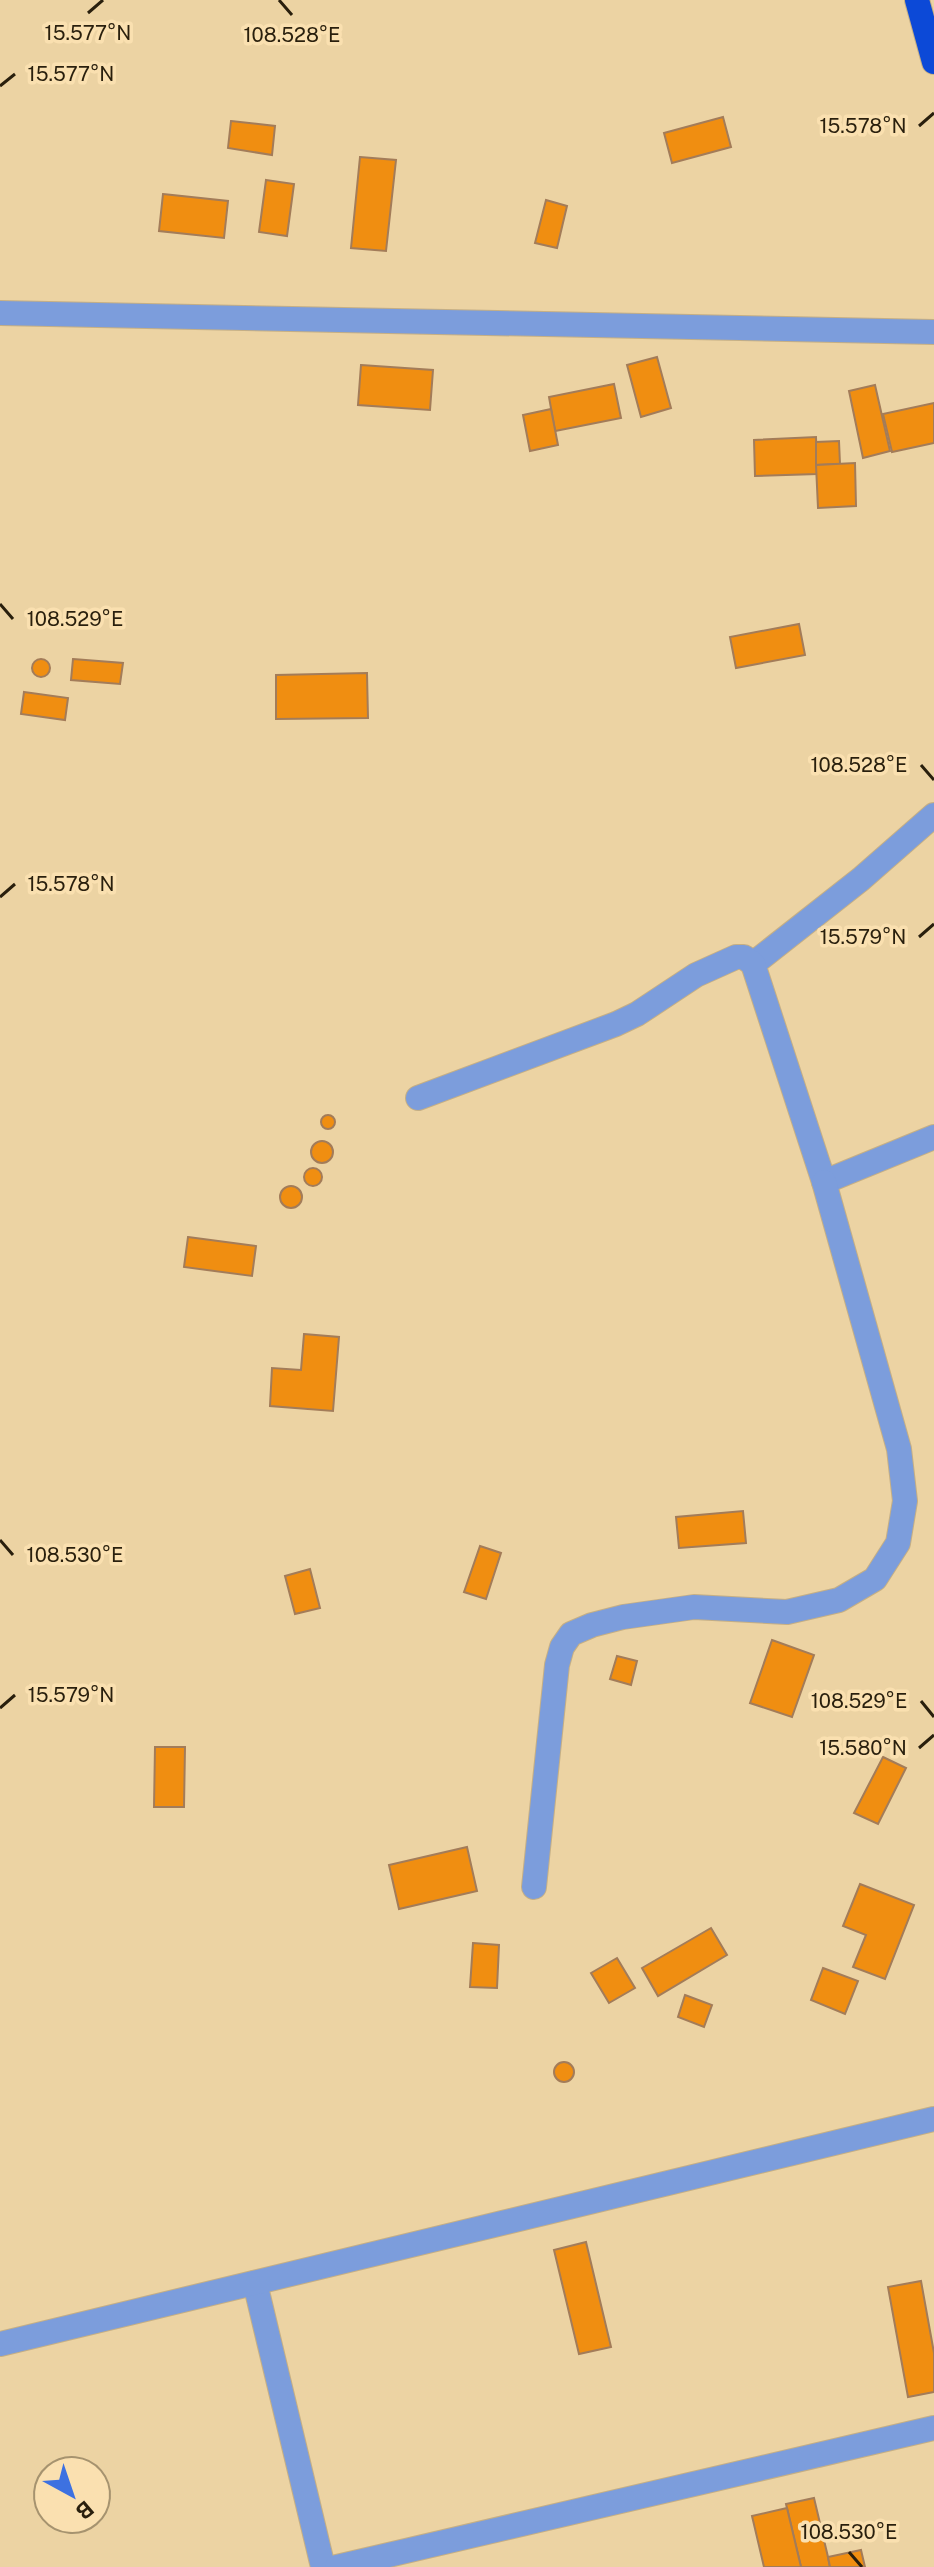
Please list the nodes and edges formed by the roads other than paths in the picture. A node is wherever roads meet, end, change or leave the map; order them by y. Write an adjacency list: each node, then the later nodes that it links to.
1 (917, 0): 2 (highway)
2 (934, 62)
3 (0, 313): 4 (street)
4 (934, 332)
5 (934, 815): 6 (street)
6 (753, 964): 7 (street); 9 (street)
7 (418, 1098)
8 (934, 1137): 9 (street)
9 (824, 1182): 10 (street)
10 (534, 1887)
11 (934, 2119): 12 (street)
12 (255, 2283): 13 (street); 15 (street)
13 (0, 2344)
14 (934, 2428): 16 (street)
15 (323, 2567)
16 (337, 2567)

